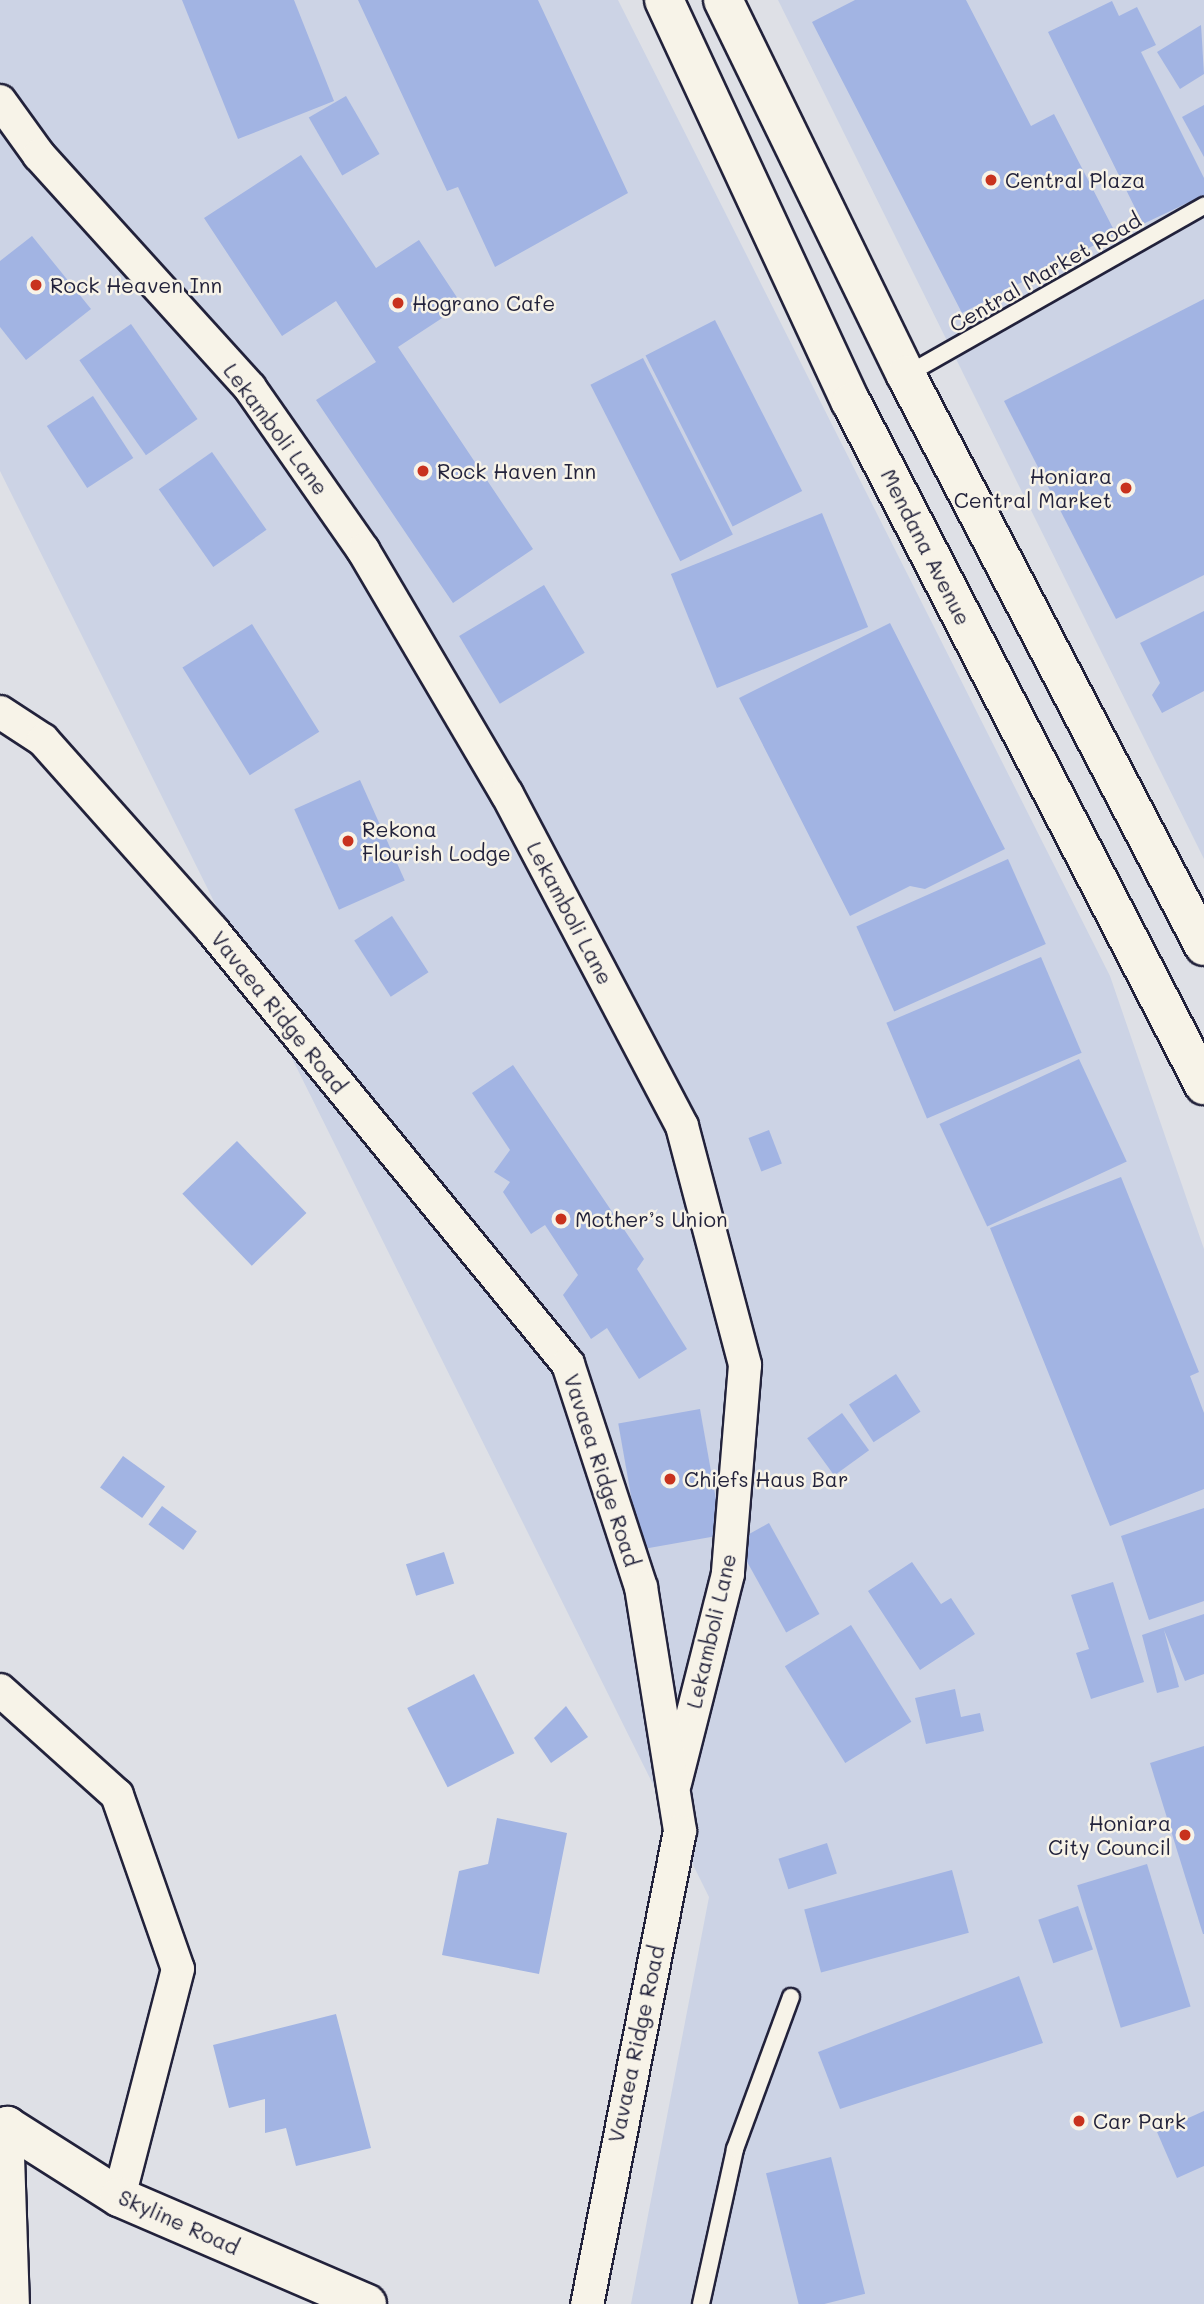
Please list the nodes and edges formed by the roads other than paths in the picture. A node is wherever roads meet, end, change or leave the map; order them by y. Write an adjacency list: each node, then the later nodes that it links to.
1 (664, 0): 8 (main road, Mendana Avenue)
2 (723, 0): 5 (main road)
3 (0, 100): 10 (street, Lekamboli Lane)
4 (1204, 206): 5 (lane, Central Market Road)
5 (906, 375): 7 (main road)
6 (0, 712): 10 (street, Vavaea Ridge Road)
7 (1204, 946)
8 (1204, 1084)
9 (0, 1690): 13 (street)
10 (675, 1783): 16 (street, Vavaea Ridge Road)
11 (791, 1997): 17 (lane)
12 (2, 2125): 13 (main road, Skyline Road); 14 (street)
13 (119, 2197): 15 (main road, Skyline Road)
14 (13, 2304)
15 (367, 2304)
16 (587, 2304)
17 (701, 2304)

